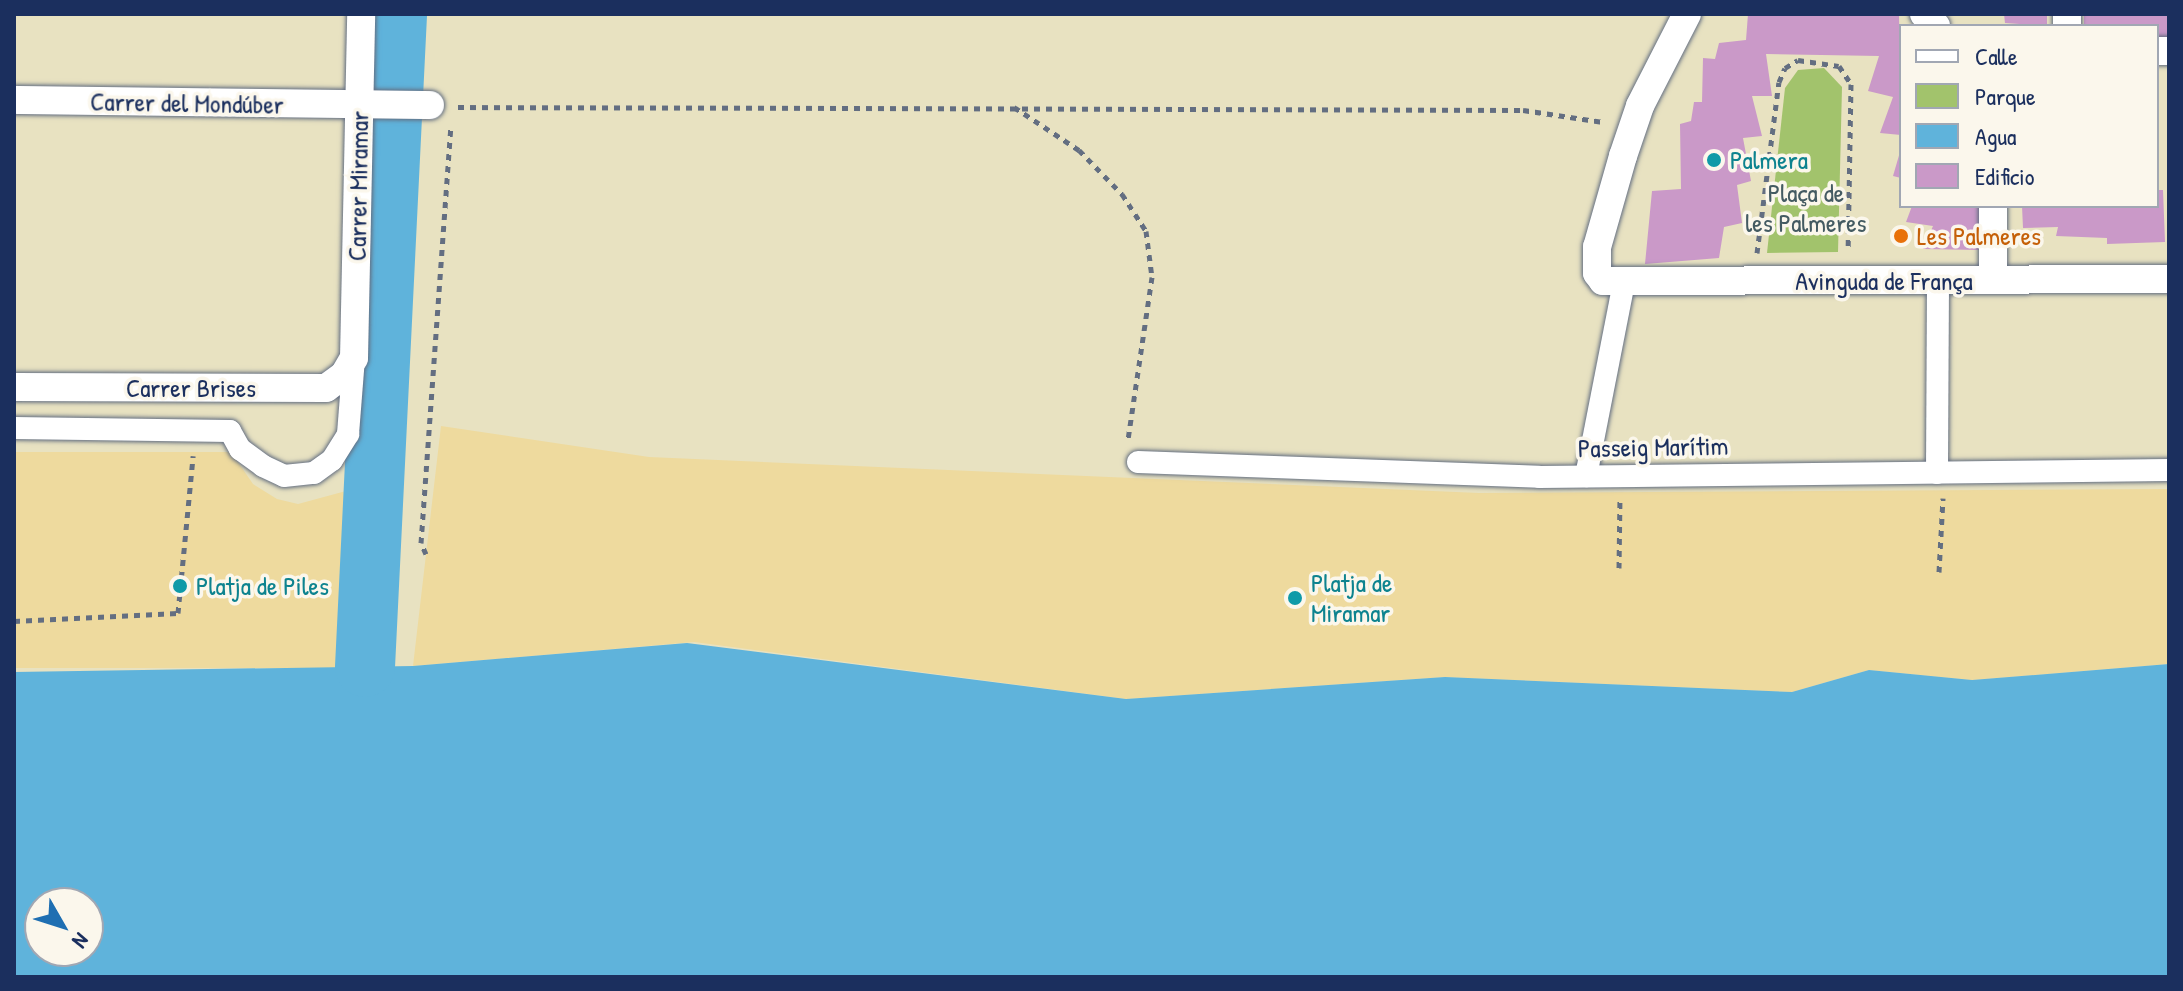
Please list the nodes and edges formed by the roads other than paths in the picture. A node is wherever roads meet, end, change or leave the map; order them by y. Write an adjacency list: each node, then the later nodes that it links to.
1 (361, 14): 4 (street, Carrer Miramar)
2 (1687, 14): 10 (street)
3 (14, 100): 4 (street, Carrer del Mondúber)
4 (360, 106): 5 (street, Carrer del Mondúber); 11 (street, Carrer Miramar)
5 (441, 106)
6 (1993, 208): 9 (street)
7 (1938, 279): 9 (street, Avinguda de França); 10 (street, Avinguda de França); 16 (street)
8 (2169, 279): 9 (street, Avinguda de França)
9 (1993, 280)
10 (1612, 281): 17 (street)
11 (354, 358): 12 (street, Carrer Brises); 13 (street)
12 (14, 387)
13 (14, 428)
14 (1138, 462): 17 (street, Passeig Marítim)
15 (2169, 470): 16 (street, Passeig Marítim)
16 (1940, 473): 17 (street, Passeig Marítim)
17 (1586, 476)

